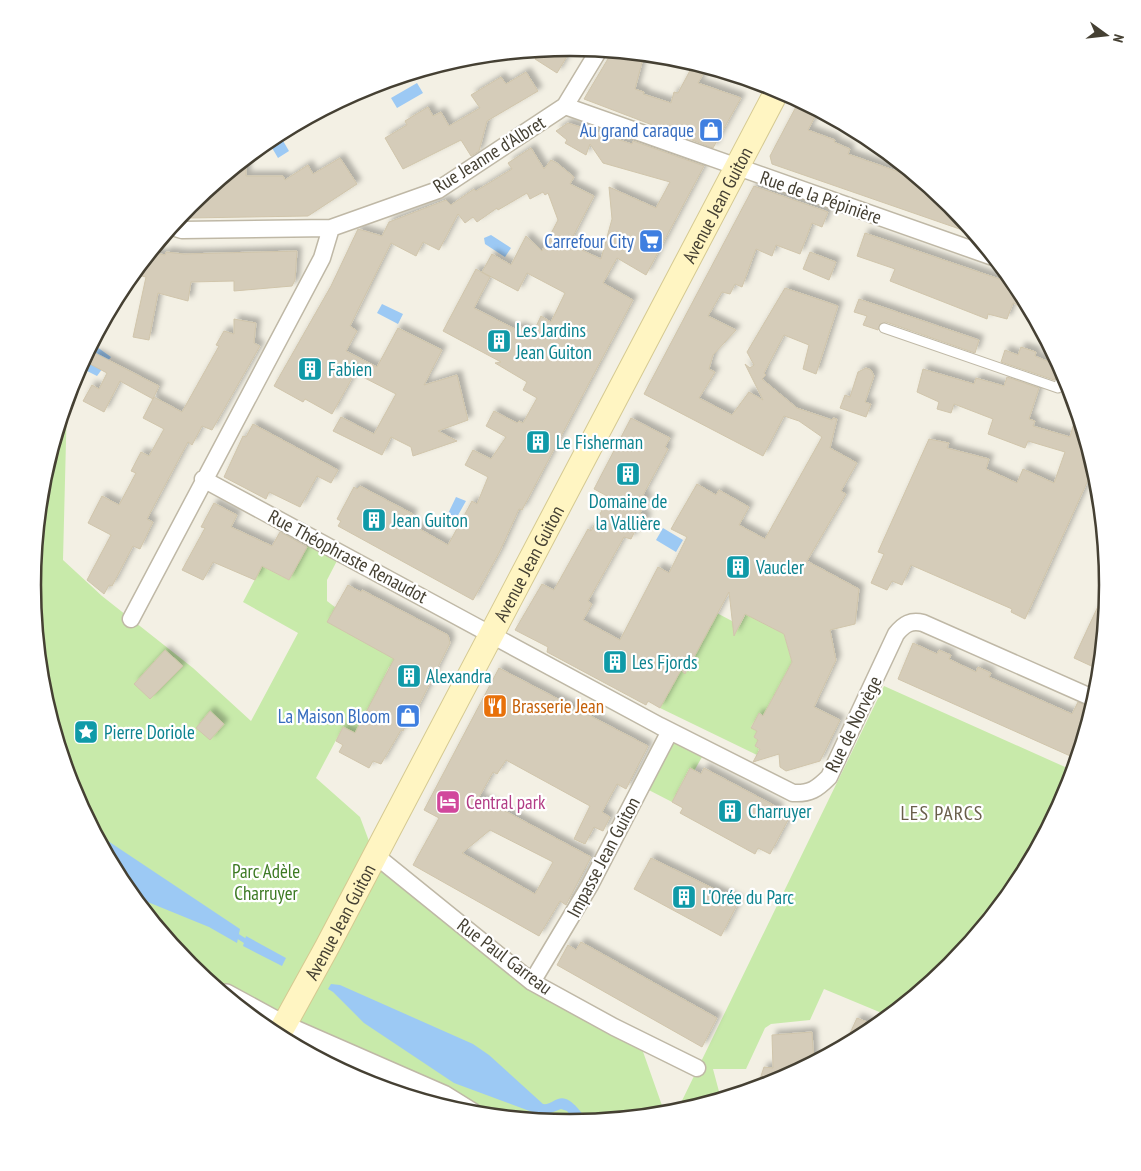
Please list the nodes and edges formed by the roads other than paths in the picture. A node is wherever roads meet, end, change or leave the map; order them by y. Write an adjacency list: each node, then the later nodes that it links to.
1 (595, 57): 3 (street, Rue Jeanne d'Albret)
2 (774, 97): 4 (main road, Avenue Jean Guiton)
3 (565, 106): 4 (street, Rue de la Pépinière); 5 (street, Rue Jeanne d'Albret)
4 (737, 167): 7 (street, Rue de la Pépinière); 12 (main road, Avenue Jean Guiton)
5 (331, 228): 6 (street, Rue Jeanne d'Albret); 10 (street)
6 (180, 229)
7 (980, 252)
8 (884, 328): 9 (lane)
9 (1059, 384)
10 (203, 478): 11 (street); 12 (street, Rue Théophraste Renaudot)
11 (131, 619)
12 (492, 634): 14 (street, Rue de Norvège); 15 (main road, Avenue Jean Guiton)
13 (1088, 696): 14 (street, Rue de Norvège)
14 (670, 731): 16 (street, Impasse Jean Guiton)
15 (375, 855): 16 (street, Rue Paul Garreau); 17 (main road, Avenue Jean Guiton)
16 (532, 982): 19 (street, Rue Paul Garreau)
17 (281, 1029)
18 (293, 1036): 20 (street)
19 (698, 1068)
20 (451, 1101)

